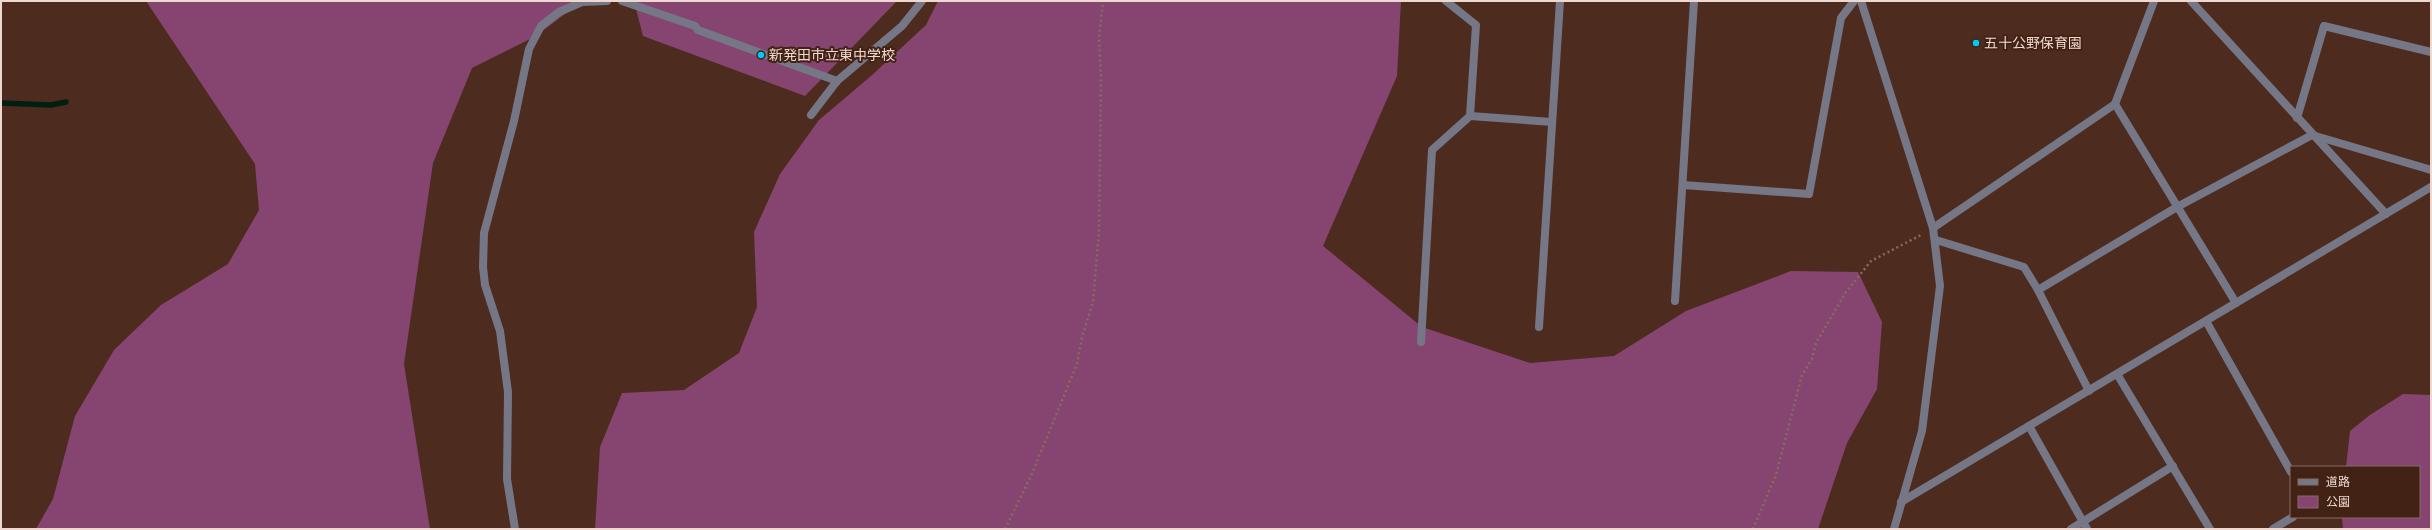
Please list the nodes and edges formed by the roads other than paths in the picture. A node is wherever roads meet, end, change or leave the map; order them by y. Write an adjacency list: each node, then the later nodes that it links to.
1 (608, 1): 41 (street)
2 (622, 1): 13 (street)
3 (922, 1): 13 (street)
4 (1446, 1): 16 (street)
5 (1560, 1): 18 (street)
6 (1694, 1): 21 (street)
7 (1854, 1): 21 (street)
8 (1861, 1): 25 (street)
9 (2154, 1): 14 (street)
10 (2191, 1): 17 (street)
11 (2431, 43): 12 (street)
12 (2430, 52): 17 (street)
13 (837, 80): 15 (street)
14 (2115, 104): 23 (street); 25 (street)
15 (812, 115)
16 (1470, 116): 18 (street); 32 (street)
17 (2297, 118): 19 (street)
18 (1552, 122): 31 (street)
19 (2312, 135): 20 (street); 23 (street); 24 (street)
20 (2431, 170)
21 (1683, 185): 28 (street)
22 (2431, 187): 24 (street)
23 (2178, 208): 27 (street); 29 (street)
24 (2386, 214): 29 (street)
25 (1934, 228): 26 (street)
26 (1936, 240): 27 (street); 38 (street)
27 (2038, 290): 34 (street)
28 (1675, 301)
29 (2236, 303): 30 (street)
30 (2206, 321): 33 (street); 37 (street)
31 (1539, 327)
32 (1421, 342)
33 (2117, 374): 34 (street); 36 (street)
34 (2089, 391): 35 (street)
35 (2029, 426): 38 (street); 40 (street)
36 (2172, 466): 40 (street); 44 (street)
37 (2290, 470)
38 (1901, 502): 42 (street)
39 (2291, 518): 45 (street)
40 (2085, 525): 43 (street)
41 (515, 529)
42 (1894, 529)
43 (2071, 529)
44 (2210, 529)
45 (2273, 529)

